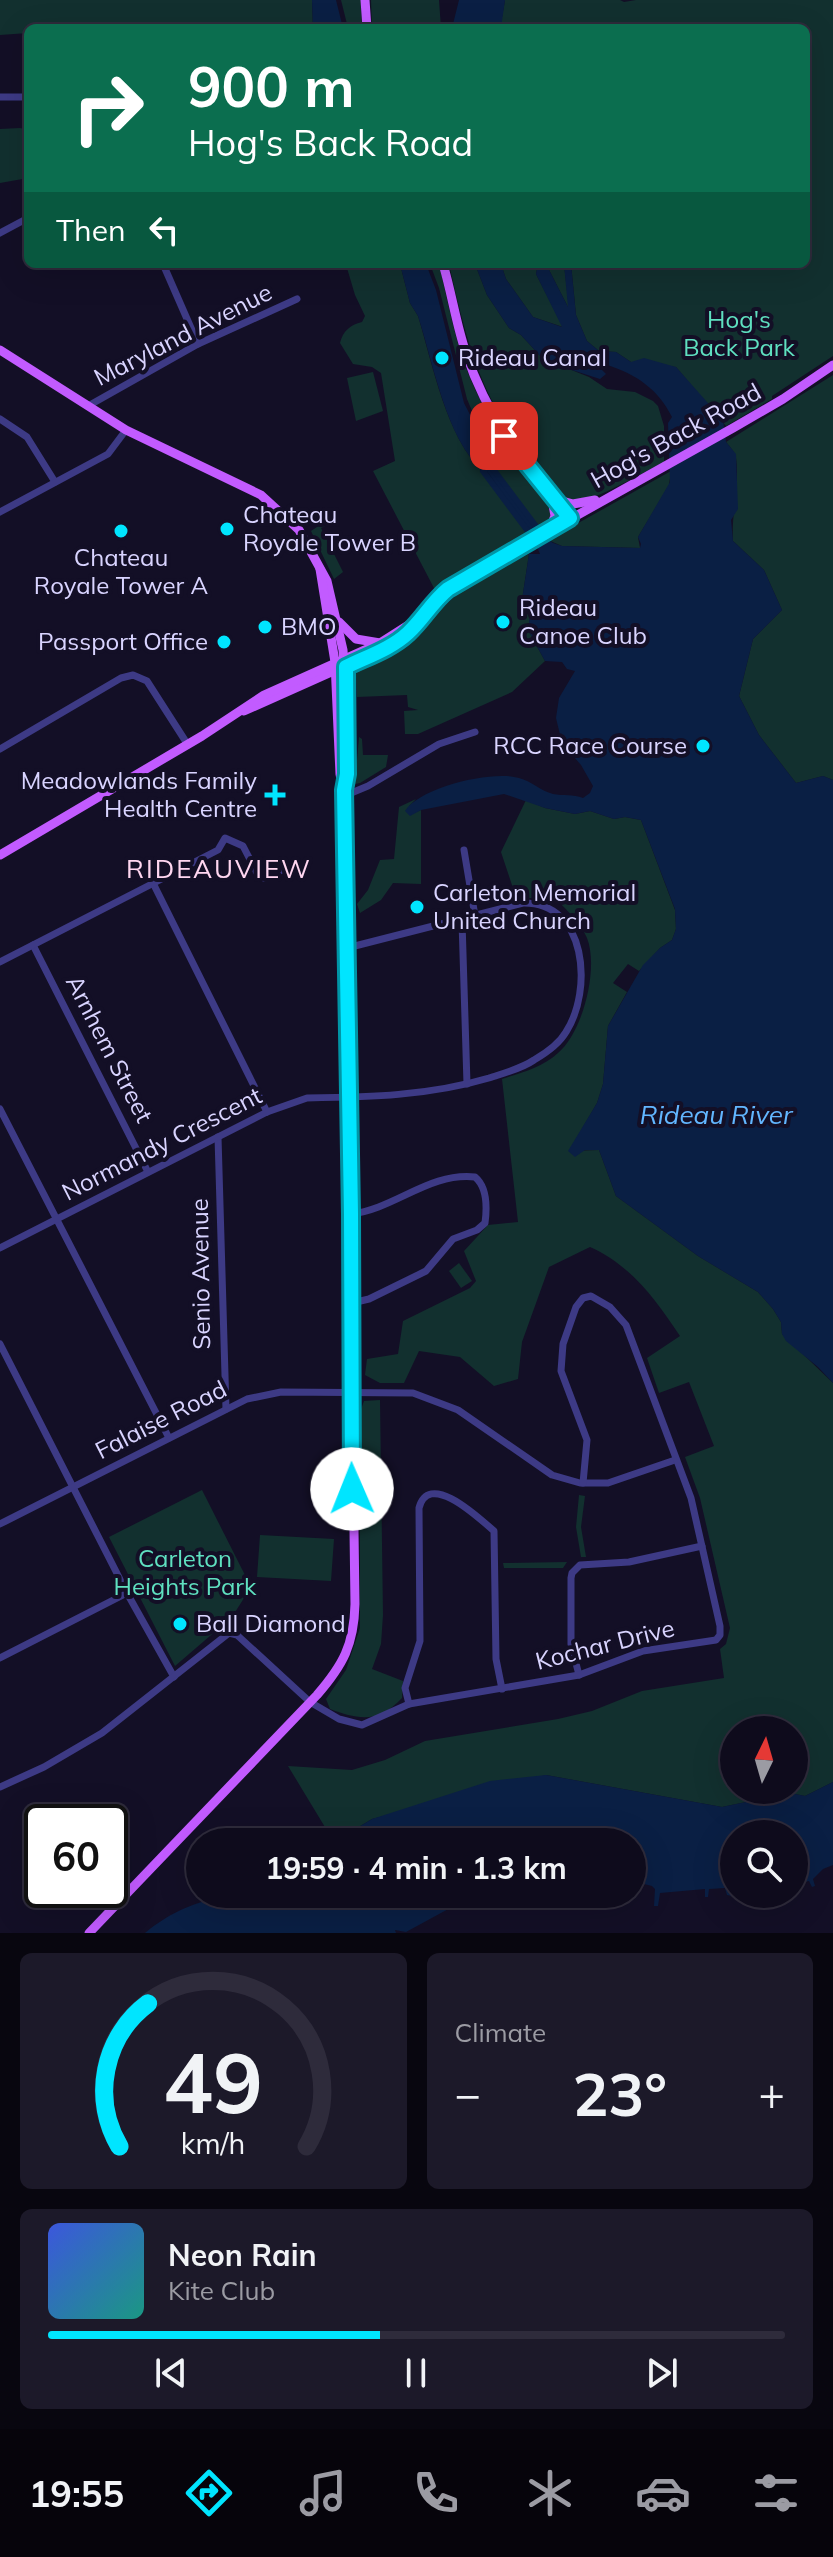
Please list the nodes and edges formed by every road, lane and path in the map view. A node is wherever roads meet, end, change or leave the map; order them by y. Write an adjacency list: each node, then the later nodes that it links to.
1 (365, 0): 2 (main road)
2 (367, 24)
3 (0, 97): 4 (street)
4 (24, 97)
5 (24, 220): 6 (street)
6 (0, 233)
7 (165, 268): 10 (street)
8 (444, 268): 18 (main road)
9 (297, 299): 10 (street, Maryland Avenue)
10 (198, 344): 13 (street, Maryland Avenue)
11 (0, 350): 13 (main road)
12 (833, 365): 17 (main road, Hog's Back Road)
13 (88, 406): 15 (main road)
14 (0, 419): 16 (street)
15 (126, 430): 16 (street); 22 (main road)
16 (55, 482): 19 (street)
17 (621, 491): 18 (main road); 20 (main road, Hog's Back Road)
18 (552, 498): 20 (main road); 21 (main road)
19 (0, 512)
20 (570, 518): 21 (main road, Hog's Back Road)
21 (549, 531): 24 (main road, Hog's Back Road)
22 (320, 569): 23 (main road); 26 (main road)
23 (336, 616): 25 (main road); 26 (main road)
24 (419, 619): 25 (main road, Hog's Back Road); 26 (main road, Hog's Back Road)
25 (380, 643): 26 (main road, Hog's Back Road)
26 (340, 665): 27 (main road); 28 (main road); 29 (main road); 33 (main road)
27 (312, 681): 28 (main road); 29 (main road)
28 (337, 693): 33 (main road)
29 (244, 711): 31 (main road)
30 (475, 732): 33 (street)
31 (188, 745): 32 (street); 35 (main road)
32 (0, 749)
33 (344, 793): 41 (main road)
34 (464, 850): 38 (street)
35 (0, 855)
36 (280, 871): 37 (street)
37 (153, 883): 40 (street); 46 (street)
38 (475, 916): 39 (street, Normandy Crescent); 43 (street, Normandy Crescent)
39 (462, 921): 41 (street, Normandy Crescent); 43 (street)
40 (33, 945): 42 (street); 48 (street, Arnhem Street)
41 (347, 948): 44 (main road)
42 (0, 962)
43 (467, 1084): 44 (street, Normandy Crescent)
44 (349, 1098): 46 (street, Normandy Crescent); 49 (main road)
45 (0, 1109): 50 (street)
46 (267, 1112): 47 (street, Normandy Crescent)
47 (218, 1137): 48 (street, Normandy Crescent); 55 (street, Senio Avenue)
48 (148, 1172): 50 (street, Normandy Crescent)
49 (351, 1214): 52 (main road); 52 (street)
50 (57, 1220): 51 (street, Normandy Crescent); 56 (street)
51 (0, 1248)
52 (352, 1303): 54 (main road)
53 (0, 1344): 59 (street)
54 (351, 1391): 55 (street, Falaise Road); 58 (street); 67 (main road)
55 (226, 1409): 56 (street, Falaise Road)
56 (169, 1438): 59 (street, Falaise Road)
57 (675, 1460): 58 (street); 58 (street, Kochar Drive); 61 (street, Kochar Drive)
58 (583, 1483)
59 (74, 1487): 60 (street, Falaise Road); 62 (street)
60 (0, 1524)
61 (702, 1546): 64 (street); 64 (street, Kochar Drive)
62 (127, 1593): 63 (street); 65 (street)
63 (0, 1658)
64 (579, 1675): 66 (street, Kochar Drive)
65 (174, 1677): 67 (street); 69 (street)
66 (502, 1689): 68 (street, Kochar Drive); 68 (street)
67 (310, 1702): 68 (street, Kochar Drive); 70 (main road)
68 (409, 1704)
69 (0, 1787)
70 (89, 1933)

